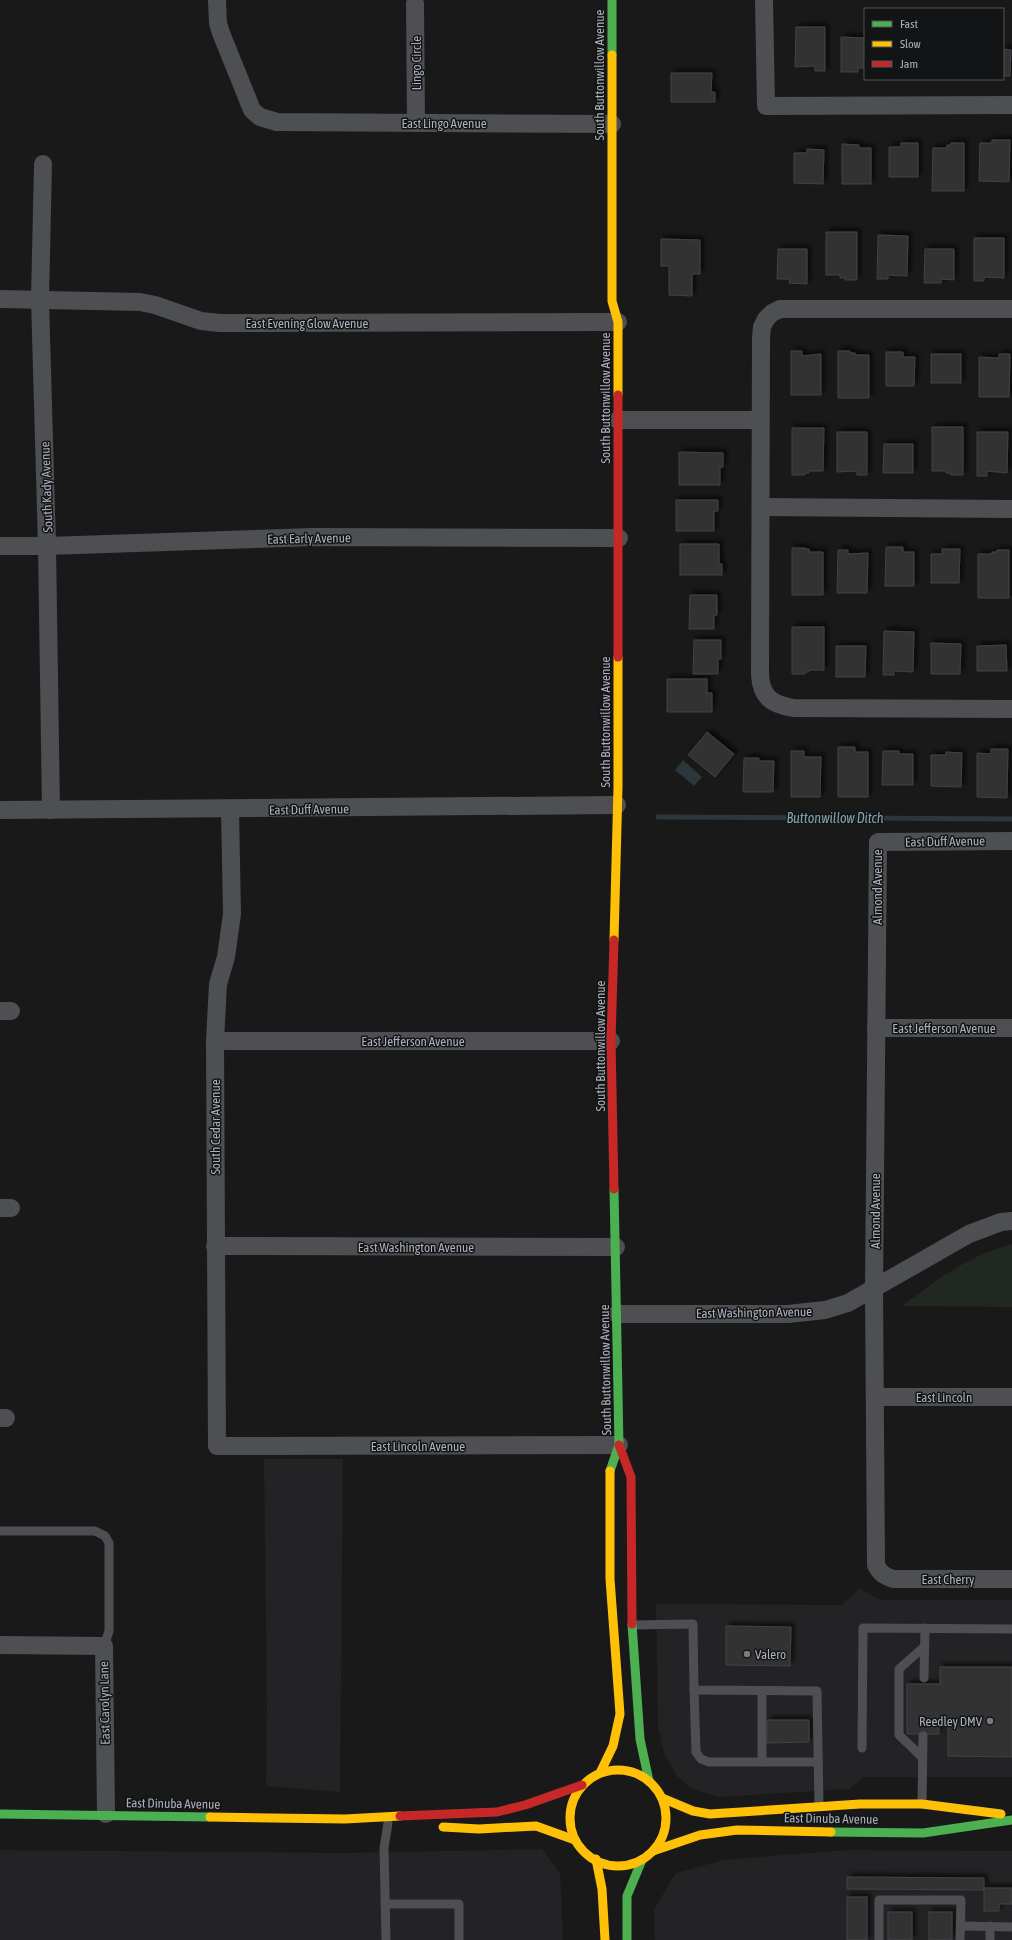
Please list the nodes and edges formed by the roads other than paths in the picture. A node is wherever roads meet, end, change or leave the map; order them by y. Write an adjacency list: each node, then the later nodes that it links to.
1 (217, 0): 6 (street, East Lingo Avenue)
2 (612, 0): 7 (street, South Buttonwillow Avenue)
3 (764, 0): 5 (street)
4 (415, 4): 6 (street, Lingo Circle)
5 (1012, 105)
6 (416, 123): 7 (street, East Lingo Avenue)
7 (612, 124): 12 (street, South Buttonwillow Avenue)
8 (42, 164): 10 (street, South Kady Avenue)
9 (0, 299): 10 (street, East Evening Glow Avenue)
10 (40, 299): 12 (street, East Evening Glow Avenue); 19 (street, South Kady Avenue)
11 (1012, 309): 14 (street)
12 (618, 322): 13 (street, South Buttonwillow Avenue)
13 (618, 420): 14 (street); 17 (street, South Buttonwillow Avenue)
14 (760, 420): 15 (street)
15 (761, 507): 16 (street); 20 (street)
16 (1012, 508)
17 (619, 538): 19 (street, East Early Avenue); 21 (street, South Buttonwillow Avenue)
18 (0, 546): 19 (street, East Early Avenue)
19 (48, 546): 23 (street, South Kady Avenue)
20 (1012, 709)
21 (618, 805): 24 (street, East Duff Avenue); 30 (street, South Buttonwillow Avenue)
22 (0, 810): 23 (street, East Duff Avenue)
23 (51, 810): 24 (street, East Duff Avenue)
24 (230, 810): 29 (street, South Cedar Avenue)
25 (1012, 841): 26 (street, East Duff Avenue)
26 (878, 842): 27 (street, Almond Avenue)
27 (876, 1028): 28 (street, East Jefferson Avenue); 34 (street, Almond Avenue)
28 (1012, 1028)
29 (215, 1041): 30 (street, East Jefferson Avenue); 32 (street, South Cedar Avenue)
30 (611, 1041): 33 (street, South Buttonwillow Avenue)
31 (1012, 1221): 34 (street, East Washington Avenue)
32 (215, 1246): 33 (street, East Washington Avenue); 39 (street, South Cedar Avenue)
33 (616, 1247): 35 (street, South Buttonwillow Avenue)
34 (874, 1288): 35 (street, East Washington Avenue); 36 (street, Almond Avenue)
35 (618, 1314): 38 (street, South Buttonwillow Avenue)
36 (876, 1397): 37 (street, East Lincoln); 41 (street, Almond Avenue)
37 (1012, 1397)
38 (619, 1445): 39 (street, East Lincoln Avenue); 43 (street, South Buttonwillow Avenue); 57 (street, South Buttonwillow Avenue)
39 (216, 1446)
40 (0, 1531): 47 (lane)
41 (885, 1576): 42 (street, East Cherry)
42 (1012, 1579)
43 (632, 1625): 50 (lane); 58 (street, South Buttonwillow Avenue)
44 (925, 1628): 45 (lane); 48 (lane); 53 (lane)
45 (1012, 1629)
46 (0, 1645): 47 (street, East Carolyn Lane)
47 (104, 1646): 64 (street, East Carolyn Lane)
48 (924, 1646): 49 (lane); 54 (lane)
49 (924, 1678)
50 (694, 1690): 51 (lane); 55 (lane)
51 (762, 1690): 55 (lane); 56 (lane)
52 (923, 1736): 54 (lane)
53 (862, 1748)
54 (922, 1757): 61 (lane)
55 (762, 1762): 56 (lane)
56 (817, 1762): 62 (lane)
57 (600, 1773): 58 (street); 59 (street)
58 (649, 1781): 60 (street)
59 (582, 1785): 66 (street, East Dinuba Avenue); 71 (street)
60 (662, 1798): 62 (street, East Dinuba Avenue); 72 (street)
61 (922, 1804): 62 (street, East Dinuba Avenue); 65 (street, East Dinuba Avenue)
62 (819, 1806)
63 (0, 1814): 64 (street, East Dinuba Avenue)
64 (106, 1814): 66 (street, East Dinuba Avenue)
65 (1012, 1815)
66 (345, 1819): 68 (street, East Dinuba Avenue)
67 (1012, 1820): 72 (street, East Dinuba Avenue)
68 (388, 1823): 69 (street, East Dinuba Avenue); 75 (lane)
69 (410, 1826)
70 (433, 1827): 71 (street)
71 (575, 1840): 73 (street)
72 (653, 1851): 74 (street)
73 (596, 1859): 74 (street); 81 (street)
74 (642, 1860): 82 (street)
75 (385, 1904): 79 (lane); 80 (lane)
76 (960, 1926): 77 (lane); 83 (lane); 84 (lane)
77 (990, 1926): 78 (lane); 85 (lane)
78 (1012, 1927)
79 (386, 1940)
80 (459, 1940)
81 (605, 1940)
82 (627, 1940)
83 (879, 1940)
84 (960, 1940)
85 (990, 1940)

